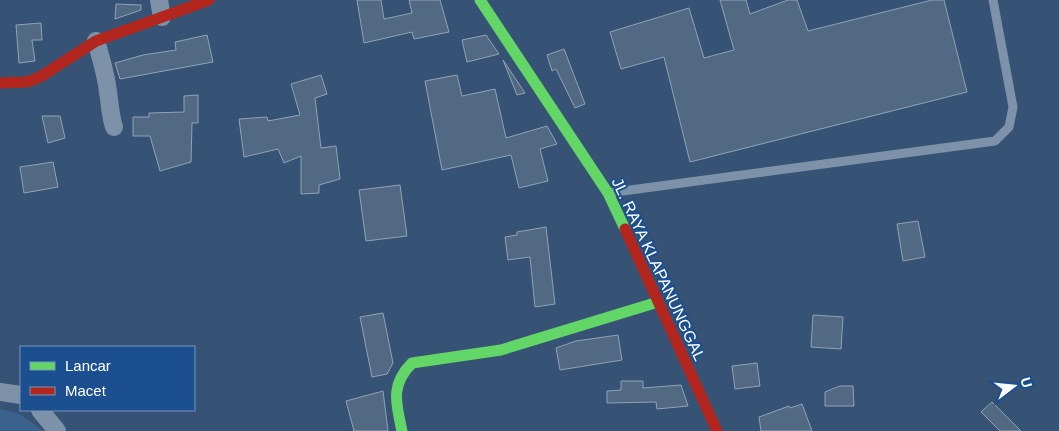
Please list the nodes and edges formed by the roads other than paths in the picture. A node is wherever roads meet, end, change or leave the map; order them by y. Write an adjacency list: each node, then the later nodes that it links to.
1 (209, 0): 4 (street)
2 (480, 0): 8 (street, JL. RAYA KLAPANUNGGAL)
3 (993, 0): 8 (lane)
4 (161, 8): 5 (street)
5 (96, 41): 6 (street); 7 (street)
6 (0, 83)
7 (114, 127)
8 (608, 193): 9 (street, JL. RAYA KLAPANUNGGAL)
9 (658, 302): 14 (street); 15 (street, JL. RAYA KLAPANUNGGAL)
10 (0, 392): 11 (street)
11 (20, 394)
12 (41, 411): 13 (street)
13 (57, 431)
14 (402, 431)
15 (717, 431)

